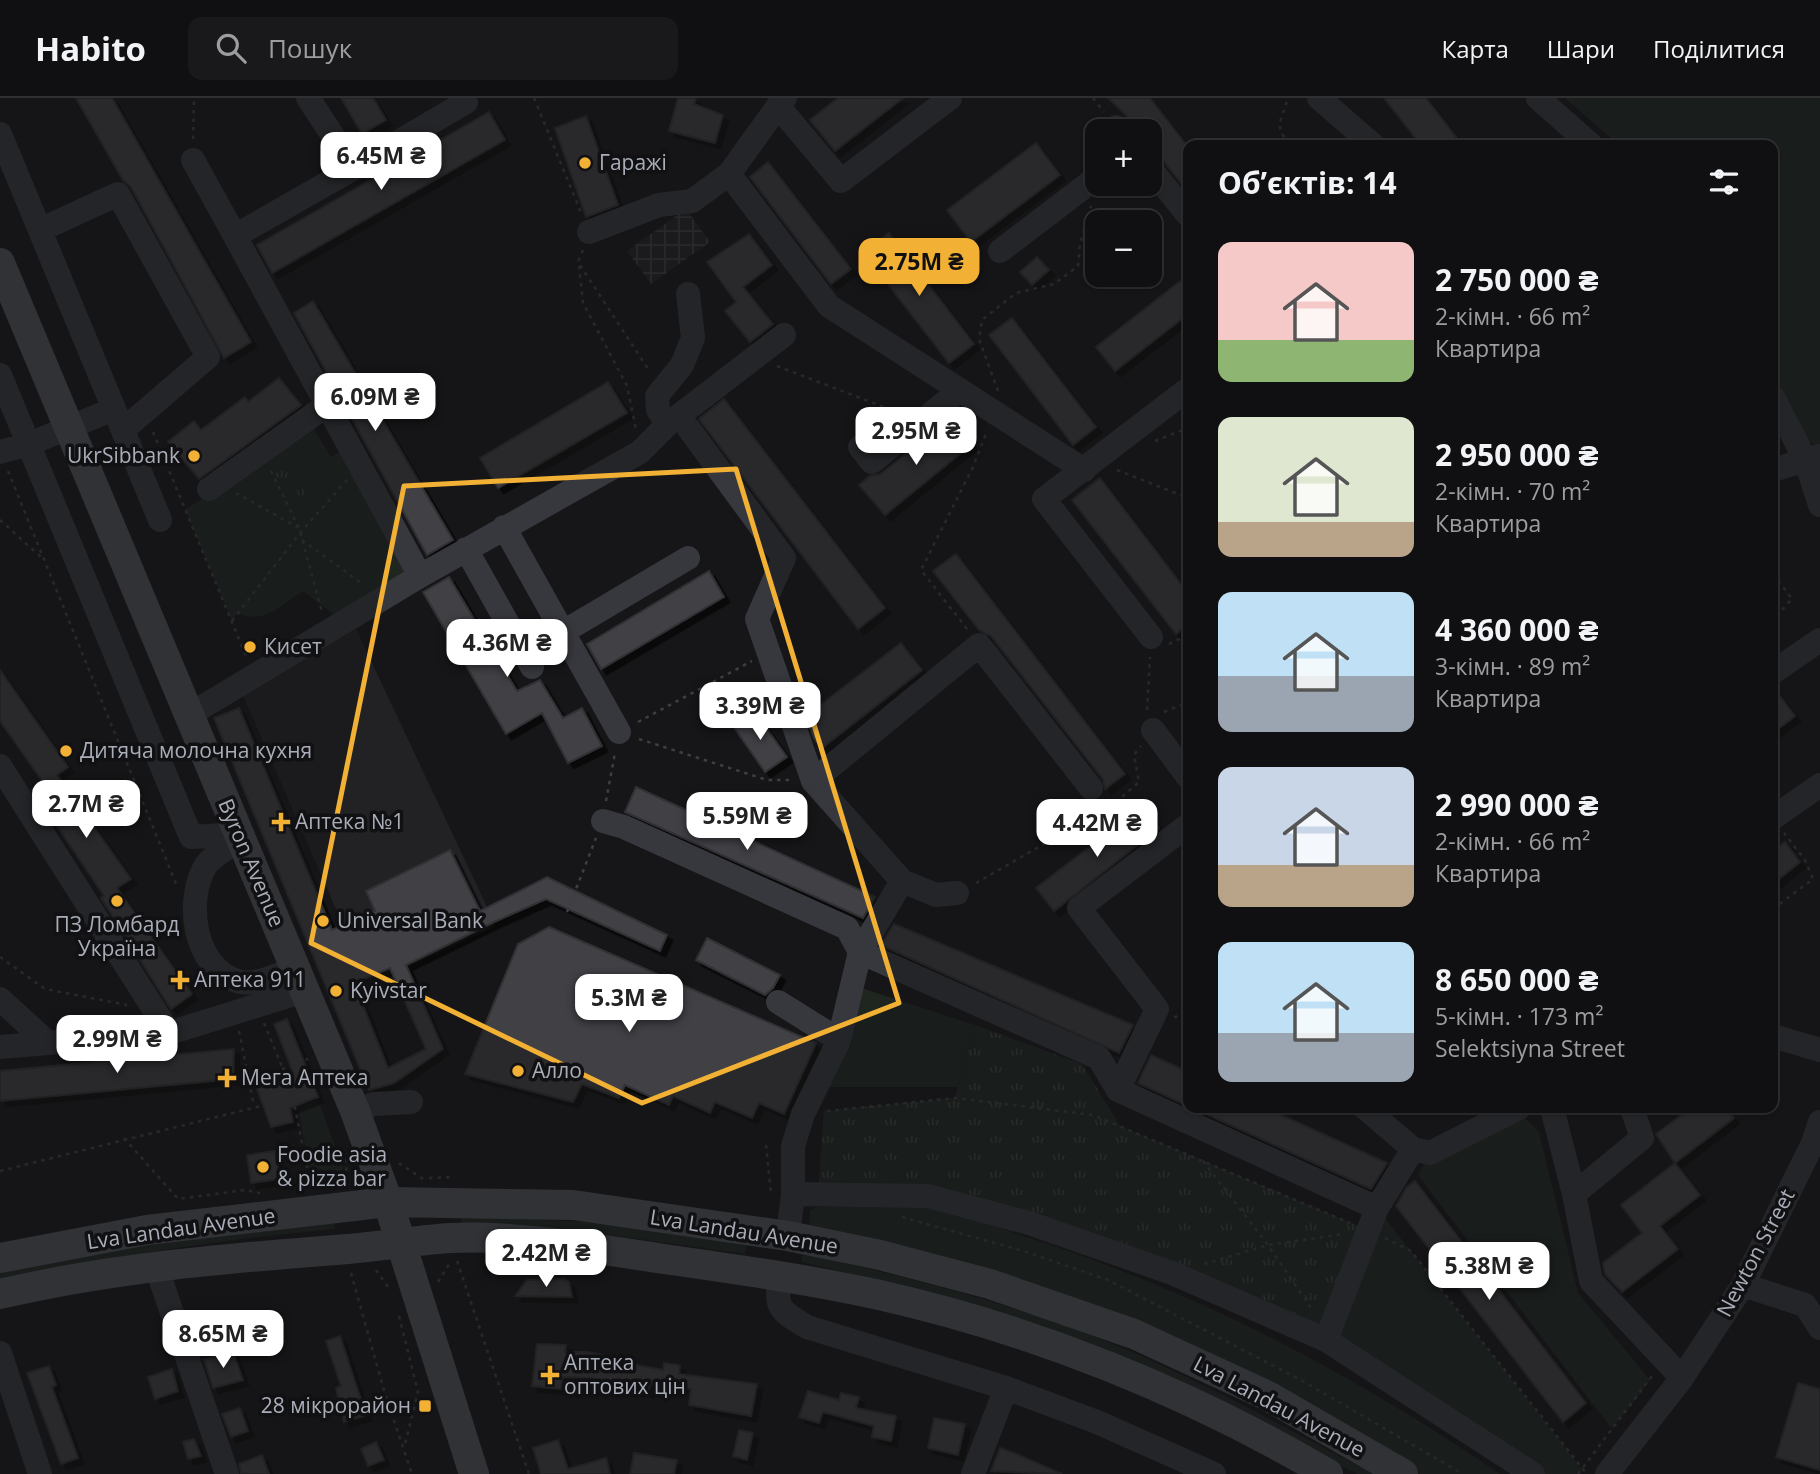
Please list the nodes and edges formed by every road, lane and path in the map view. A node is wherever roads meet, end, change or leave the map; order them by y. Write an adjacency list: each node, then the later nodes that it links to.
1 (194, 98): 14 (path)
2 (308, 98): 15 (street)
3 (464, 98): 15 (street)
4 (534, 98): 21 (path)
5 (950, 98): 9 (street)
6 (1288, 98): 11 (path)
7 (1319, 98): 12 (street)
8 (1538, 98): 13 (street)
9 (782, 102): 16 (street)
10 (0, 134): 20 (street)
11 (1285, 140)
12 (1367, 140)
13 (1585, 140)
14 (193, 160): 22 (street)
15 (354, 168): 22 (street)
16 (729, 174): 21 (street); 31 (street)
17 (1162, 183): 19 (street)
18 (1085, 186): 23 (street)
19 (1183, 209)
20 (40, 230): 35 (street); 37 (street)
21 (589, 232): 24 (path)
22 (235, 236): 33 (street)
23 (1000, 251)
24 (578, 262): 30 (path); 44 (path)
25 (0, 263): 39 (main road, Byron Avenue)
26 (688, 294): 30 (street)
27 (784, 335): 28 (street)
28 (754, 358): 36 (path); 38 (street)
29 (0, 375): 40 (street)
30 (662, 390): 38 (street)
31 (960, 390): 41 (street); 48 (street)
32 (1183, 394): 48 (street)
33 (327, 405): 43 (street); 46 (street)
34 (1778, 405): 45 (street)
35 (145, 411): 37 (street); 64 (path)
36 (906, 415)
37 (119, 419): 39 (street); 53 (street)
38 (678, 426): 44 (street); 69 (street)
39 (69, 427): 40 (street); 74 (main road, Byron Avenue)
40 (29, 444): 42 (street); 86 (street)
41 (860, 447)
42 (0, 452): 59 (path)
43 (262, 452): 49 (street); 55 (path)
44 (640, 452): 54 (street)
45 (1813, 458): 47 (street); 51 (street)
46 (359, 465): 55 (path); 60 (street)
47 (1778, 468)
48 (1084, 470): 50 (path); 67 (street)
49 (213, 486): 55 (path)
50 (1183, 496)
51 (1820, 505)
52 (0, 520): 59 (path)
53 (160, 520)
54 (504, 527): 57 (street); 66 (street)
55 (299, 530): 56 (path); 64 (path)
56 (302, 540): 62 (path); 65 (path)
57 (466, 549): 60 (street); 70 (street)
58 (688, 558): 66 (street)
59 (44, 560): 88 (path)
60 (420, 576): 62 (street)
61 (1778, 581): 63 (path)
62 (384, 598): 65 (street)
63 (1778, 614)
64 (232, 621): 72 (path)
65 (327, 632): 72 (street)
66 (563, 632): 76 (street)
67 (1151, 637): 75 (path)
68 (1820, 640): 71 (street)
69 (769, 653): 76 (path); 79 (street)
70 (532, 667)
71 (1778, 669)
72 (254, 675): 74 (street)
73 (1183, 704): 75 (path)
74 (189, 715): 86 (main road, Byron Avenue)
75 (1153, 730): 78 (street); 89 (path)
76 (619, 732): 79 (path)
77 (0, 766): 96 (street)
78 (1183, 770)
79 (813, 781): 81 (street); 87 (street)
80 (1820, 785): 82 (street)
81 (1091, 788)
82 (1778, 820)
83 (603, 821): 91 (street)
84 (1778, 826): 90 (path)
85 (1183, 829): 106 (street)
86 (240, 836): 93 (main road, Byron Avenue); 93 (street)
87 (902, 881): 89 (street); 91 (street)
88 (177, 886)
89 (957, 893)
90 (1778, 905)
91 (860, 952): 100 (street); 106 (street)
92 (0, 957): 96 (path)
93 (300, 980): 97 (street); 110 (main road, Byron Avenue)
94 (0, 999): 101 (street)
95 (778, 1002): 100 (street)
96 (155, 1010): 98 (street)
97 (246, 1011): 98 (street); 105 (path); 109 (path)
98 (169, 1033): 101 (street)
99 (1778, 1037): 104 (street)
100 (839, 1040): 115 (street)
101 (47, 1042): 102 (street)
102 (0, 1047)
103 (304, 1048): 105 (path)
104 (1820, 1050)
105 (283, 1069): 107 (path)
106 (1118, 1090): 129 (street)
107 (293, 1098): 109 (path); 124 (path)
108 (411, 1102): 110 (street)
109 (254, 1107): 117 (path)
110 (355, 1111): 128 (main road, Byron Avenue)
111 (1371, 1113): 119 (street)
112 (1509, 1113): 119 (street)
113 (1553, 1113): 126 (street)
114 (1634, 1113): 126 (street)
115 (803, 1114): 121 (path); 127 (street)
116 (1820, 1122): 139 (street, Newton Street)
117 (124, 1138): 122 (path); 125 (path)
118 (766, 1146): 127 (path)
119 (1413, 1149): 129 (street)
120 (346, 1153): 123 (path)
121 (1202, 1161): 129 (path); 132 (path)
122 (0, 1171)
123 (334, 1185)
124 (300, 1191)
125 (266, 1194)
126 (1574, 1194): 147 (street)
127 (783, 1199): 130 (street); 145 (street)
128 (388, 1202): 130 (main road, Lva Landau Avenue); 131 (main road, Byron Avenue); 133 (main road, Lva Landau Avenue)
129 (1373, 1219): 132 (path); 145 (street); 151 (path)
130 (788, 1236): 138 (main road); 160 (main road, Lva Landau Avenue)
131 (400, 1244): 134 (main road, Lva Landau Avenue); 138 (main road, Lva Landau Avenue); 155 (main road, Byron Avenue)
132 (1268, 1245): 137 (path); 145 (path)
133 (0, 1258)
134 (156, 1266): 141 (main road, Lva Landau Avenue); 153 (street)
135 (349, 1266): 150 (path)
136 (371, 1267): 142 (path)
137 (1195, 1267)
138 (781, 1275): 149 (street); 159 (main road, Lva Landau Avenue)
139 (1744, 1285): 144 (street); 148 (street, Newton Street)
140 (436, 1289): 156 (path)
141 (0, 1294)
142 (394, 1299)
143 (398, 1312): 150 (path)
144 (1820, 1328)
145 (1327, 1337): 161 (street)
146 (0, 1353): 152 (street)
147 (1665, 1360): 148 (street); 151 (path)
148 (1682, 1378): 164 (street, Newton Street)
149 (1006, 1388): 157 (street); 158 (street)
150 (404, 1448): 154 (path)
151 (1582, 1469): 162 (path); 163 (path)
152 (40, 1474)
153 (227, 1474)
154 (412, 1474)
155 (474, 1474)
156 (529, 1474)
157 (973, 1474)
158 (1214, 1474)
159 (1328, 1474)
160 (1403, 1474)
161 (1533, 1474)
162 (1578, 1474)
163 (1587, 1474)
164 (1607, 1474)

